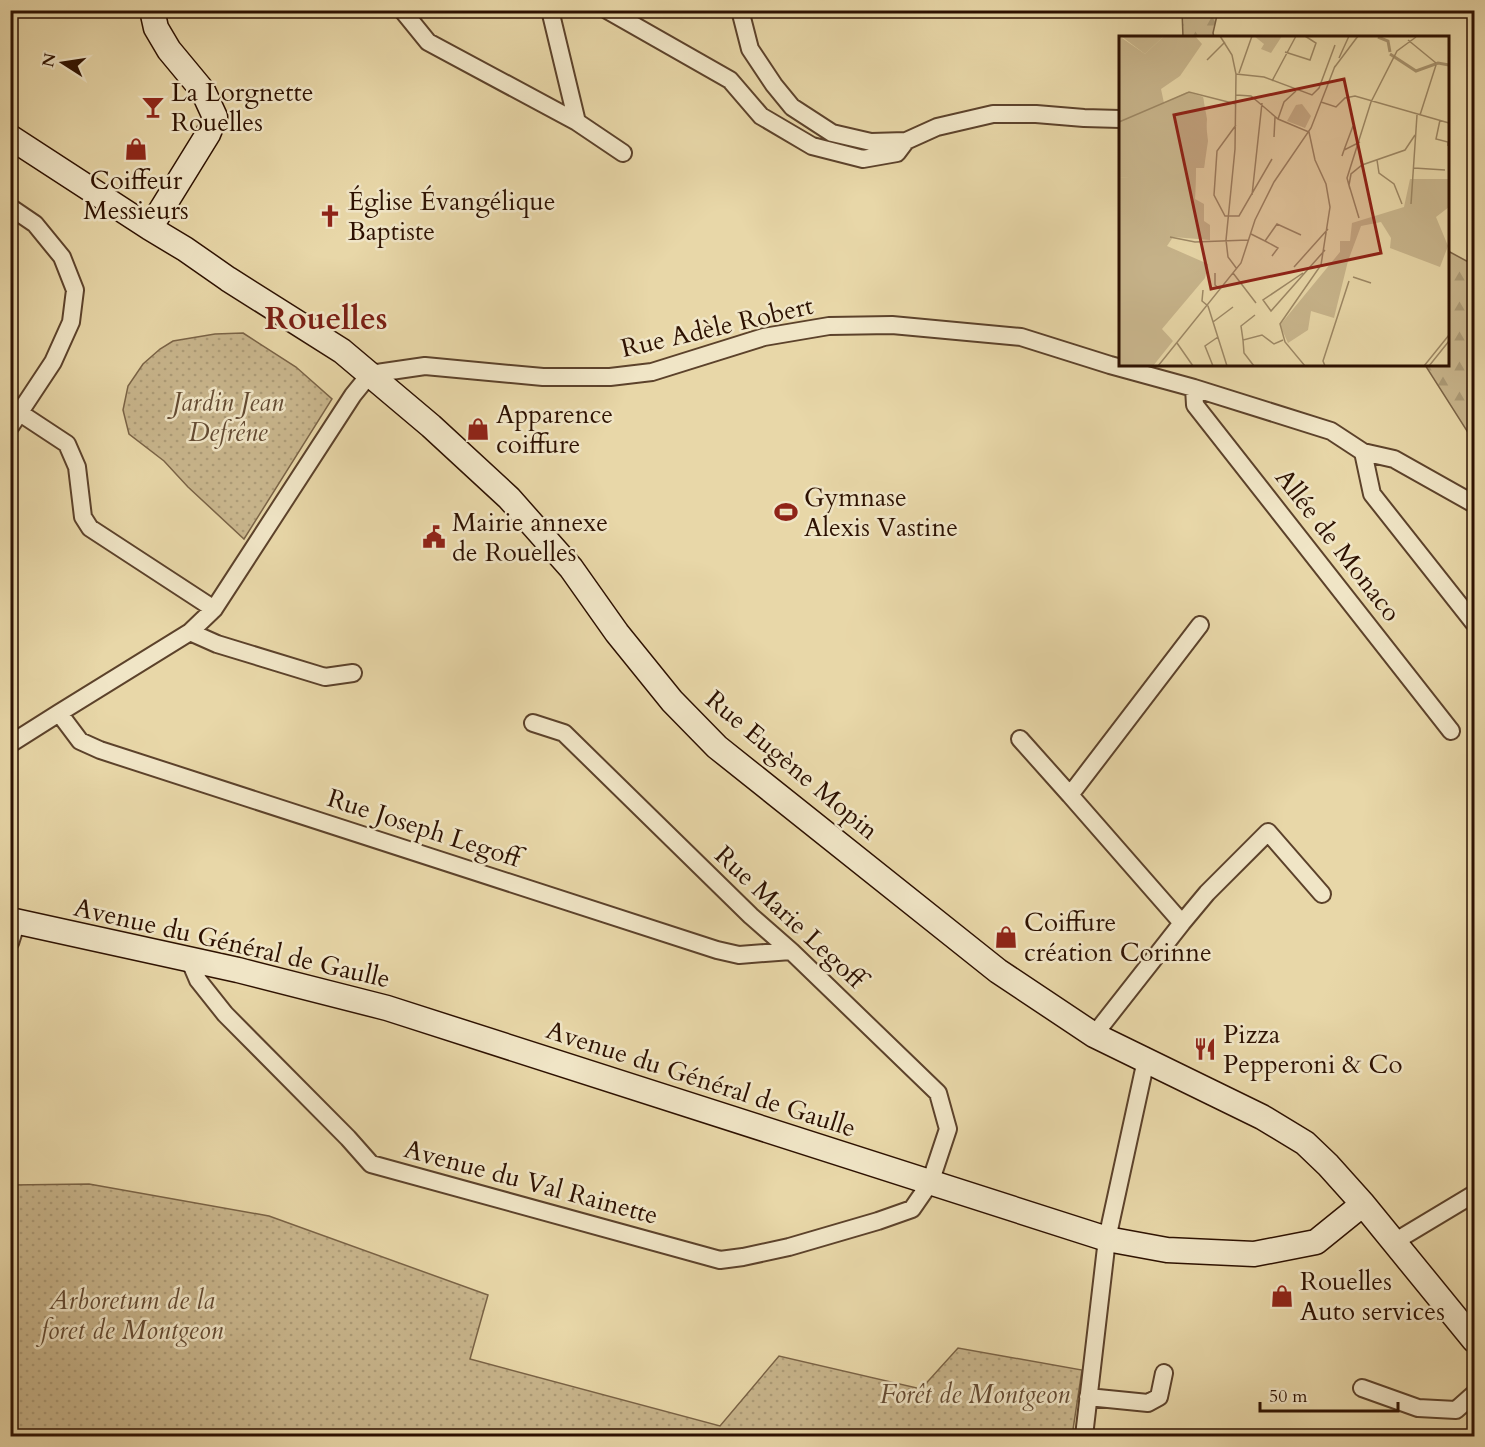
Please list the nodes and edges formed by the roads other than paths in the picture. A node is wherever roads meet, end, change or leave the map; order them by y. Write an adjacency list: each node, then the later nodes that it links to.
1 (152, 10): 12 (main road)
2 (402, 10): 7 (street)
3 (550, 10): 7 (street)
4 (607, 10): 9 (street)
5 (740, 10): 9 (street)
6 (1119, 118): 9 (street)
7 (577, 122): 10 (street)
8 (10, 137): 12 (main road, Rue Eugène Mopin)
9 (906, 141)
10 (623, 153)
11 (10, 207): 15 (street)
12 (150, 228): 13 (main road, Rue Eugène Mopin)
13 (370, 374): 14 (street, Rue Adèle Robert); 18 (street); 34 (main road, Rue Eugène Mopin)
14 (1194, 388): 16 (street, Rue Adèle Robert); 25 (street, Allée de Monaco)
15 (15, 420): 18 (street)
16 (1363, 452): 17 (street, Rue Adèle Robert); 19 (street)
17 (1474, 504)
18 (214, 609): 21 (street)
19 (1474, 623)
20 (1200, 625): 28 (street)
21 (190, 632): 22 (street); 23 (street)
22 (353, 673)
23 (59, 713): 27 (street); 32 (street, Rue Joseph Legoff)
24 (533, 723): 32 (street, Rue Marie Legoff)
25 (1451, 731)
26 (1020, 739): 28 (street)
27 (10, 744)
28 (1070, 795): 30 (street)
29 (1322, 894): 30 (street)
30 (1182, 923): 34 (street)
31 (13, 928): 33 (main road, Avenue du Général de Gaulle)
32 (791, 951): 36 (street, Rue Marie Legoff)
33 (189, 959): 36 (main road, Avenue du Général de Gaulle); 36 (street, Avenue du Val Rainette)
34 (1094, 1035): 35 (main road, Rue Eugène Mopin)
35 (1146, 1060): 38 (main road, Rue Eugène Mopin); 39 (street)
36 (930, 1183): 39 (main road, Avenue du Général de Gaulle)
37 (1474, 1194): 40 (street)
38 (1363, 1204): 39 (main road, Avenue du Général de Gaulle); 40 (main road, Rue Eugène Mopin)
39 (1107, 1239): 45 (street)
40 (1394, 1242): 41 (main road, Rue Eugène Mopin)
41 (1474, 1340)
42 (1164, 1372): 45 (street)
43 (1362, 1388): 44 (street)
44 (1474, 1394)
45 (1088, 1397): 46 (street)
46 (1084, 1437)

